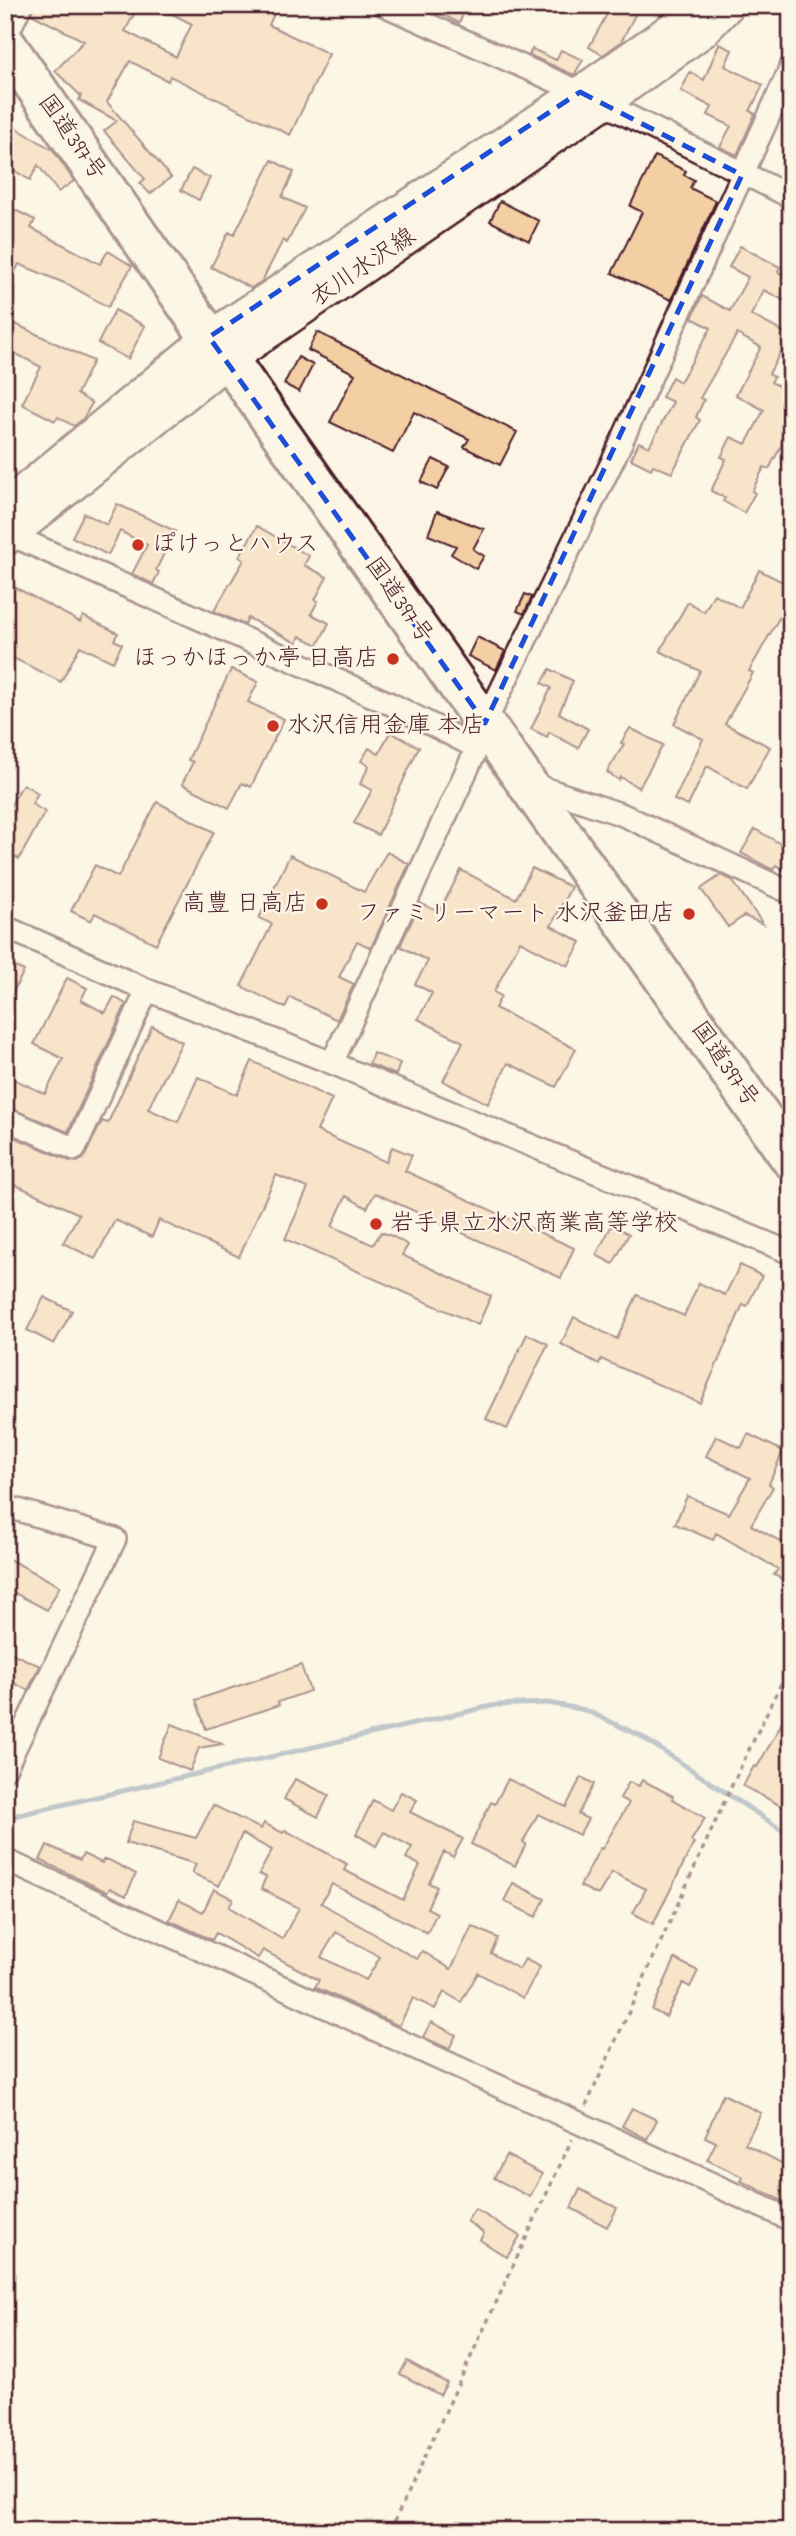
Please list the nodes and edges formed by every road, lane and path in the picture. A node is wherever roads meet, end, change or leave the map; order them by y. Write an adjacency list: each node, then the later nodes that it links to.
1 (21, 5): 5 (street)
2 (384, 5): 7 (street)
3 (698, 5): 7 (main road, 衣川水沢線)
4 (729, 5): 7 (main road, 衣川水沢線)
5 (5, 41): 10 (highway, 国道397号)
6 (791, 67): 8 (street)
7 (592, 98): 8 (street); 10 (main road, 衣川水沢線)
8 (742, 175): 9 (street); 12 (street)
9 (791, 197)
10 (219, 349): 11 (main road, 衣川水沢線); 12 (highway, 国道397号)
11 (7, 527): 12 (street)
12 (481, 736): 13 (highway, 国道397号); 17 (street)
13 (524, 782): 14 (street); 19 (highway, 国道397号)
14 (791, 893)
15 (5, 927): 16 (street)
16 (147, 990): 17 (street); 18 (street)
17 (332, 1063): 20 (street)
18 (5, 1119)
19 (791, 1159)
20 (791, 1253)
21 (5, 1506): 23 (street)
22 (791, 1663): 25 (path)
23 (5, 1769)
24 (5, 1860): 25 (street)
25 (579, 2122): 26 (street); 27 (path)
26 (791, 2220)
27 (390, 2531)

